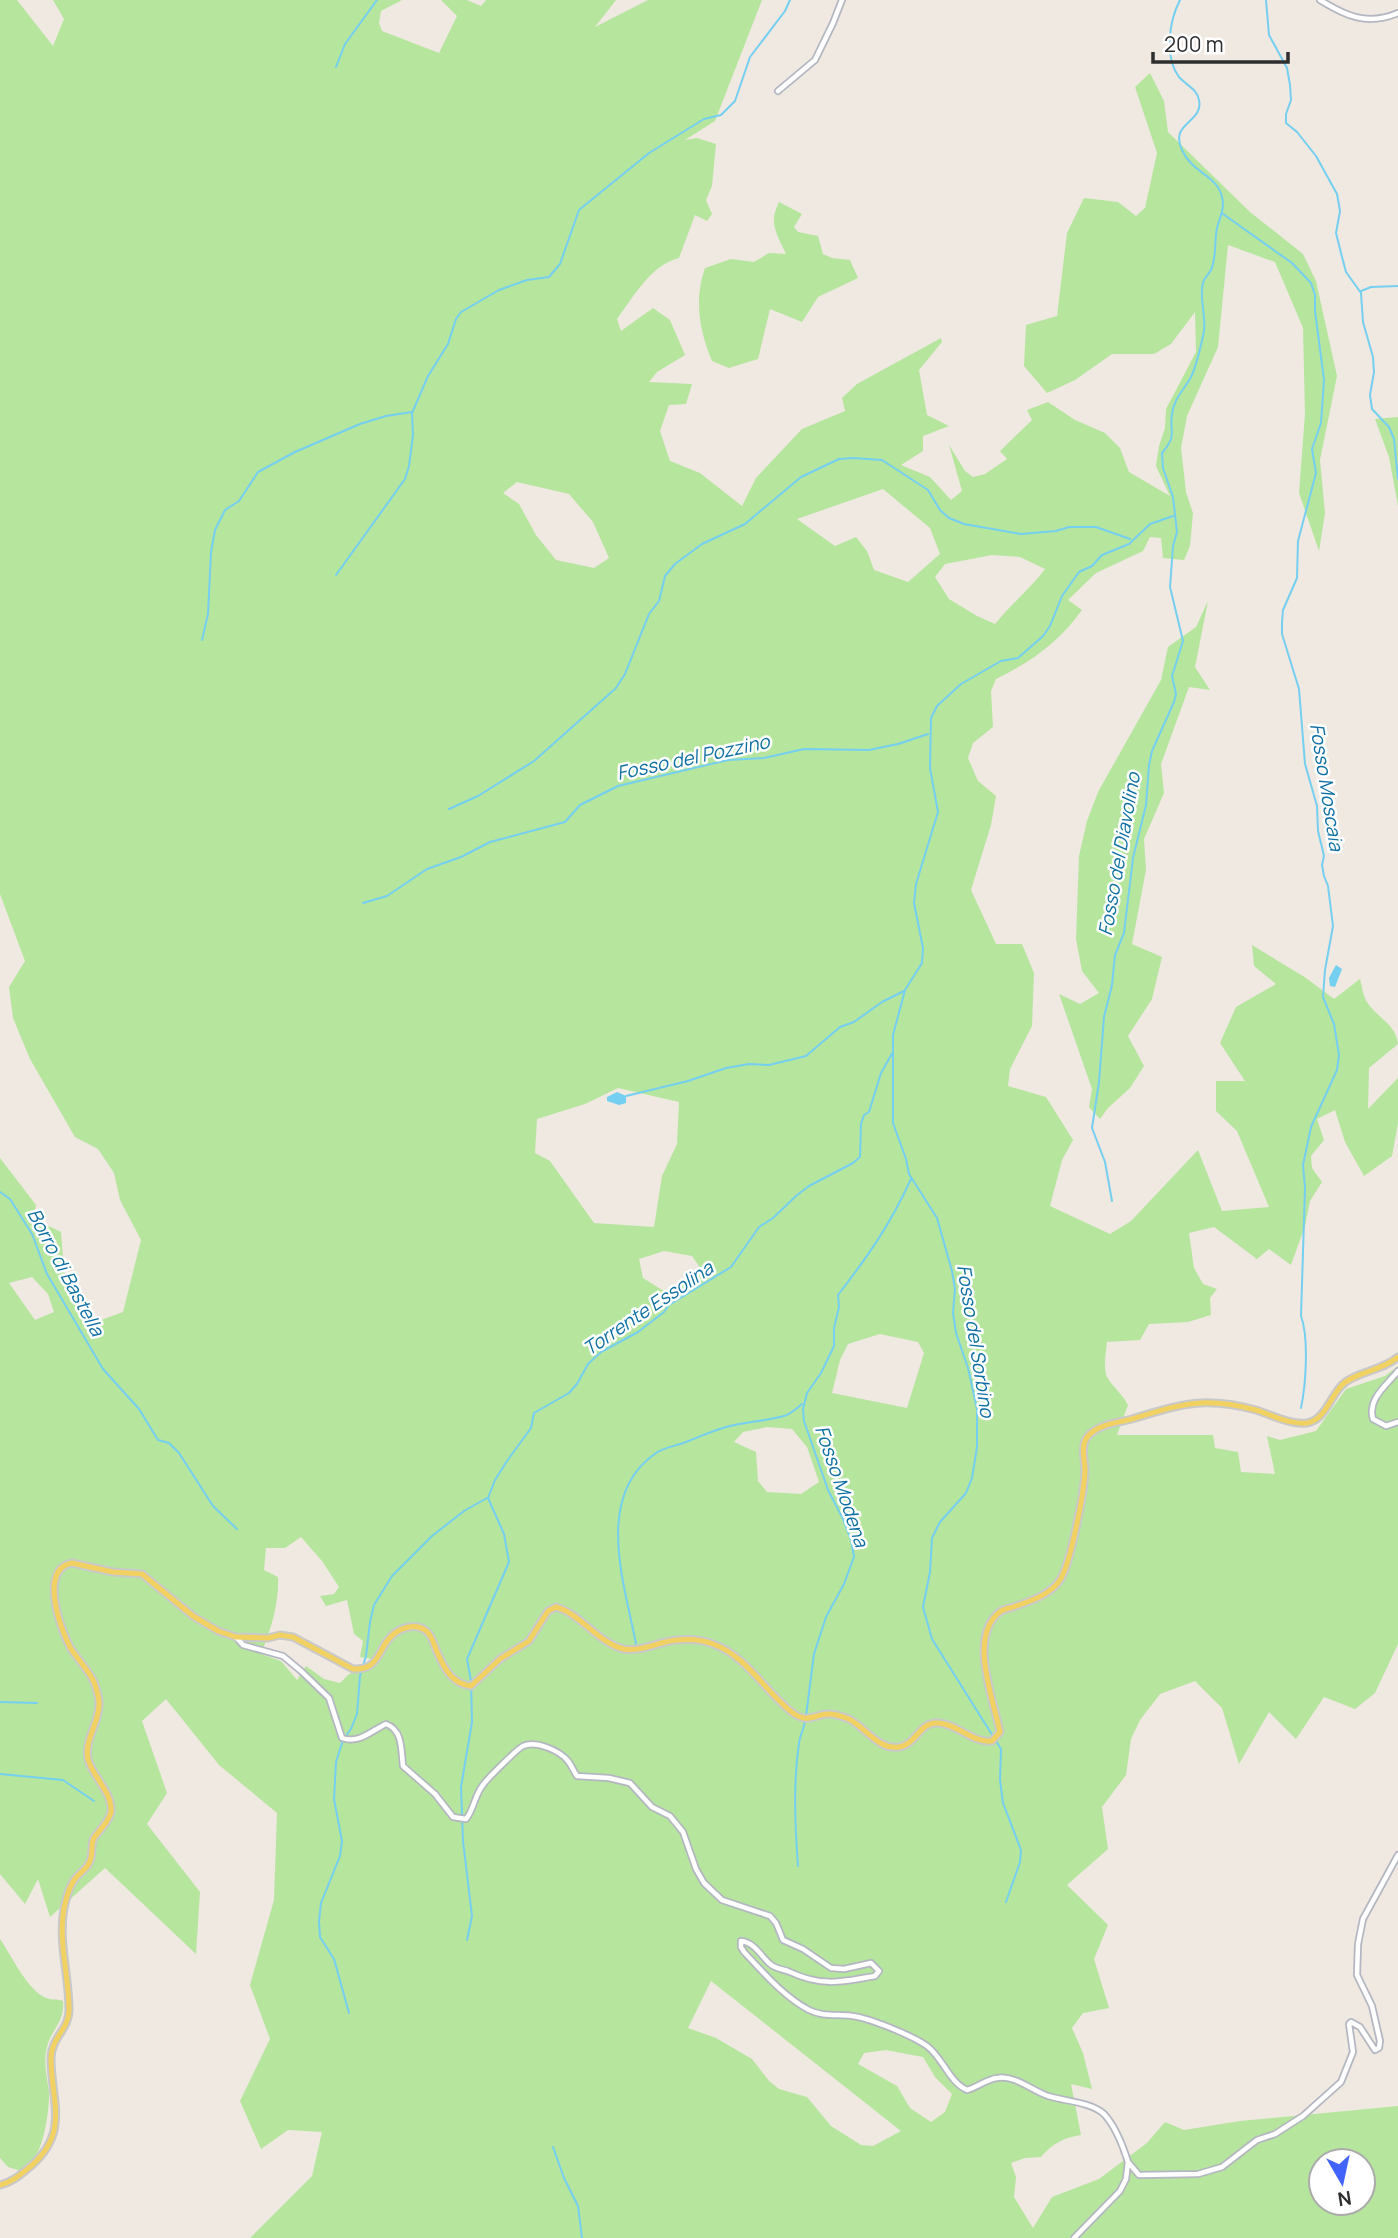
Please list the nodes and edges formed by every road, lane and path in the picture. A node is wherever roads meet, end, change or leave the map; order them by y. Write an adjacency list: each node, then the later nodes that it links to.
1 (842, 0): 4 (street)
2 (1320, 0): 3 (street)
3 (1398, 13)
4 (778, 91)
5 (1398, 1357): 8 (main road)
6 (1398, 1371): 7 (street)
7 (1398, 1422)
8 (236, 1637): 10 (street); 11 (main road)
9 (1398, 1855): 10 (street)
10 (1128, 2162): 12 (street)
11 (0, 2185)
12 (1074, 2238)

